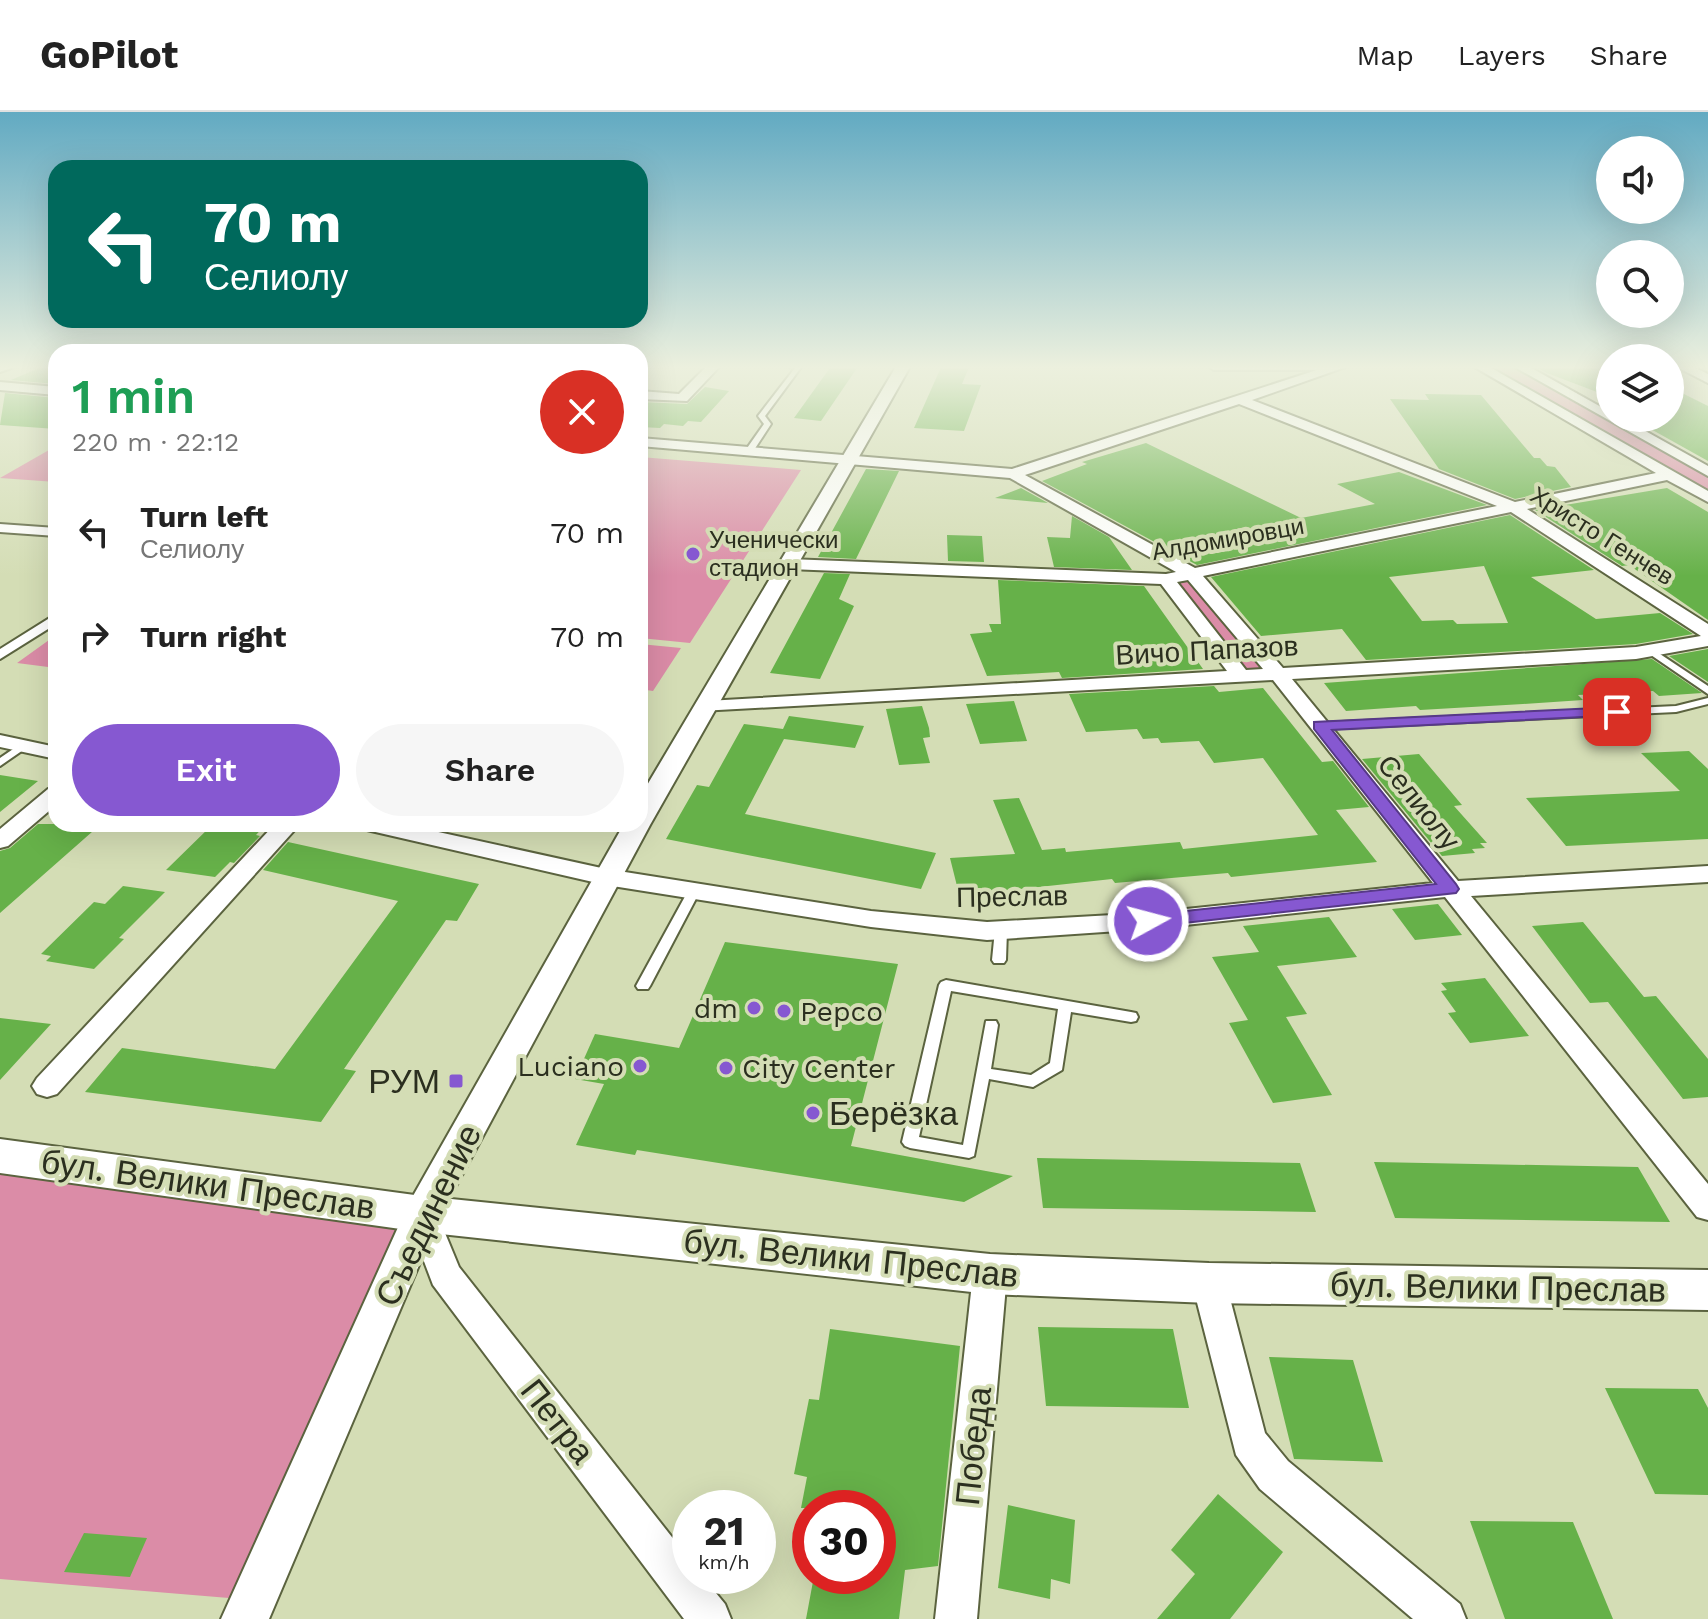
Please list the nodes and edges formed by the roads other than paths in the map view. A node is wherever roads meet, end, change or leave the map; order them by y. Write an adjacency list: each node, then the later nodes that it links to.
1 (760, 435): 8 (lane)
2 (863, 435): 9 (street, Съединение)
3 (1135, 435): 11 (street)
4 (1330, 435): 14 (street, Христо Генчев)
5 (1600, 435): 12 (street)
6 (1642, 435): 10 (street)
7 (648, 443): 8 (street, Селиолу)
8 (749, 451): 9 (street, Селиолу)
9 (849, 460): 11 (street, Селиолу); 17 (street, Съединение)
10 (1708, 472)
11 (1013, 474): 18 (street, Селиолу)
12 (1669, 475): 13 (street); 14 (street, Алдомировци)
13 (1708, 497)
14 (1513, 507): 18 (street, Алдомировци); 21 (street, Христо Генчев)
15 (0, 528): 16 (street)
16 (48, 531)
17 (789, 564): 19 (street, Алдомировци); 29 (street, Съединение)
18 (1191, 573): 19 (street, Алдомировци); 25 (street, Селиолу)
19 (1166, 579): 26 (street)
20 (48, 623): 24 (street)
21 (1708, 632)
22 (1708, 640): 23 (street, Вичо Папазов)
23 (1651, 651): 25 (street, Вичо Папазов); 27 (lane)
24 (0, 655)
25 (1278, 674): 26 (street, Вичо Папазов); 30 (street, Селиолу)
26 (1241, 676): 29 (street, Вичо Папазов)
27 (1708, 691)
28 (1708, 701): 30 (lane)
29 (707, 707): 36 (street, Съединение)
30 (1320, 726): 43 (street, Селиолу)
31 (0, 741): 32 (street)
32 (22, 746): 33 (street); 34 (lane)
33 (48, 751)
34 (0, 763)
35 (48, 801): 40 (street)
36 (648, 807)
37 (281, 832): 52 (street)
38 (406, 832): 42 (street, Преслав)
39 (633, 832): 42 (street, Съединение)
40 (0, 841)
41 (1708, 874): 43 (street, Преслав)
42 (606, 877): 44 (street, Преслав); 55 (street, Съединение)
43 (1450, 889): 45 (street, Преслав); 54 (street, Селиолу)
44 (694, 891): 45 (street, Преслав); 47 (lane)
45 (1001, 930): 46 (lane)
46 (999, 960)
47 (643, 986)
48 (1065, 1005): 49 (lane); 51 (lane); 51 (lane)
49 (1131, 1017)
50 (991, 1025): 51 (lane)
51 (983, 1073)
52 (47, 1086)
53 (0, 1156): 55 (main road, бул. Велики Преслав)
54 (1708, 1207)
55 (422, 1214): 56 (main road, бул. Велики Преслав); 59 (street, Съединение); 60 (street, Петра)
56 (990, 1274): 57 (main road, бул. Велики Преслав); 61 (street, Победа)
57 (1209, 1283): 58 (main road, бул. Велики Преслав); 62 (street)
58 (1708, 1290)
59 (245, 1619)
60 (710, 1619)
61 (956, 1619)
62 (1445, 1619)

